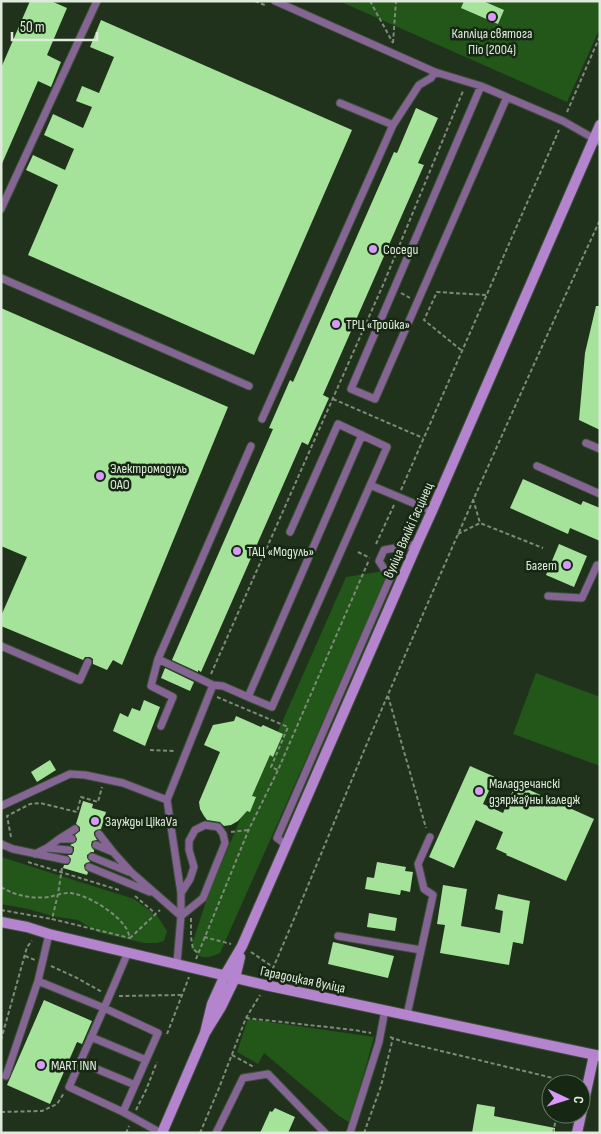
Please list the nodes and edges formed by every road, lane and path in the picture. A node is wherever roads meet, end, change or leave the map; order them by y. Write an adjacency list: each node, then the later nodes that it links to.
1 (97, 1): 15 (lane)
2 (275, 1): 6 (lane)
3 (370, 1): 4 (path)
4 (396, 1)
5 (600, 36): 11 (path)
6 (435, 72): 7 (lane); 12 (lane)
7 (481, 86): 9 (lane); 19 (lane)
8 (463, 92): 18 (path)
9 (507, 97): 11 (lane); 21 (lane)
10 (340, 103): 12 (lane)
11 (563, 120): 14 (lane); 20 (path)
12 (393, 125): 26 (lane)
13 (600, 125): 14 (main road, вуліца Вялікі Гасцінец)
14 (597, 141): 37 (main road, вуліца Вялікі Гасцінец)
15 (1, 210)
16 (600, 220): 36 (path)
17 (1, 278): 24 (lane)
18 (383, 285): 19 (path); 25 (path)
19 (393, 290): 21 (path); 21 (lane)
20 (486, 295): 22 (path); 23 (path)
21 (418, 301): 22 (path)
22 (430, 307): 23 (path)
23 (462, 350): 28 (path)
24 (249, 386)
25 (333, 399): 28 (path); 50 (path)
26 (262, 419)
27 (362, 435): 33 (lane); 39 (lane); 53 (lane)
28 (423, 438): 35 (path)
29 (586, 443): 31 (lane)
30 (251, 446): 48 (lane)
31 (600, 449)
32 (537, 466): 34 (lane)
33 (370, 485): 35 (lane); 53 (lane)
34 (600, 494)
35 (398, 497): 37 (lane); 43 (path)
36 (473, 499): 38 (path); 40 (path)
37 (432, 511): 41 (main road, вуліца Вялікі Гасцінец)
38 (480, 523): 40 (path); 42 (path)
39 (290, 532)
40 (458, 534): 52 (path)
41 (416, 544): 70 (main road, вуліца Вялікі Гасцінец); 70 (lane)
42 (543, 548)
43 (374, 549)
44 (358, 552): 57 (path)
45 (600, 565): 46 (lane)
46 (548, 596)
47 (1, 646): 49 (lane)
48 (158, 660): 50 (lane); 54 (lane)
49 (88, 662)
50 (210, 684): 53 (lane); 59 (lane)
51 (212, 694): 57 (path)
52 (388, 696): 65 (path); 107 (path)
53 (248, 697)
54 (161, 726)
55 (150, 750): 56 (path)
56 (179, 751)
57 (278, 770): 62 (path)
58 (105, 779): 59 (lane); 60 (lane); 72 (path)
59 (167, 800): 84 (lane)
60 (1, 806)
61 (75, 829): 66 (lane)
62 (248, 830): 64 (path); 97 (path)
63 (99, 834): 74 (lane)
64 (224, 834): 84 (lane); 89 (lane)
65 (430, 837): 100 (lane)
66 (58, 839): 67 (lane); 71 (lane)
67 (72, 839)
68 (1, 844): 72 (lane)
69 (96, 845): 74 (lane)
70 (286, 845): 99 (main road, вуліца Вялікі Гасцінец)
71 (47, 848): 73 (lane); 75 (lane)
72 (13, 849): 75 (lane)
73 (69, 850)
74 (113, 852): 81 (lane)
75 (35, 854): 77 (lane)
76 (92, 857): 81 (lane)
77 (64, 860): 80 (path)
78 (28, 862): 80 (path)
79 (90, 868): 87 (lane)
80 (62, 873): 83 (path); 85 (path)
81 (132, 873): 87 (lane)
82 (1, 887): 85 (path)
83 (123, 891)
84 (181, 893): 92 (lane)
85 (58, 894): 93 (path); 98 (path)
86 (132, 894): 91 (path)
87 (158, 895): 88 (lane)
88 (168, 904): 91 (path); 92 (lane)
89 (192, 907): 92 (lane); 102 (path)
90 (1, 910): 93 (path)
91 (156, 914): 98 (path)
92 (181, 916): 105 (lane)
93 (52, 918): 98 (path)
94 (1, 922): 95 (main road, Гарадоцкая вуліца)
95 (45, 932): 101 (main road, Гарадоцкая вуліца); 103 (path); 104 (lane)
96 (338, 936): 100 (lane)
97 (204, 937): 99 (path); 102 (path)
98 (130, 938)
99 (242, 947): 107 (path); 108 (main road, вуліца Вялікі Гасцінец)
100 (421, 950): 115 (lane)
101 (128, 952): 105 (main road, Гарадоцкая вуліца); 112 (lane)
102 (198, 953): 106 (path)
103 (25, 956): 104 (path); 121 (path)
104 (42, 963): 109 (lane); 112 (path)
105 (176, 963): 106 (main road, Гарадоцкая вуліца)
106 (193, 967): 108 (main road, Гарадоцкая вуліца); 111 (path)
107 (273, 967): 110 (path)
108 (230, 976): 110 (main road, Гарадоцкая вуліца); 136 (main road, вуліца Вялікі Гасцінец)
109 (38, 981): 113 (lane); 129 (lane)
110 (266, 985): 114 (main road, Гарадоцкая вуліца); 116 (path)
111 (182, 995): 112 (path); 117 (path)
112 (110, 996): 113 (lane)
113 (104, 1008): 119 (lane); 124 (lane)
114 (385, 1010): 115 (main road, Гарадоцкая вуліца); 118 (lane)
115 (407, 1015): 123 (main road, Гарадоцкая вуліца)
116 (246, 1018): 118 (path); 122 (path)
117 (167, 1035)
118 (380, 1035): 120 (path); 140 (lane)
119 (91, 1037): 124 (lane); 125 (lane)
120 (393, 1038): 128 (path); 141 (path)
121 (1, 1040)
122 (232, 1055): 127 (path); 137 (path)
123 (597, 1055): 142 (main road)
124 (146, 1060): 130 (lane)
125 (80, 1062): 130 (lane); 131 (lane)
126 (156, 1063): 134 (path)
127 (268, 1074): 138 (lane); 139 (lane)
128 (541, 1075)
129 (6, 1076)
130 (135, 1085): 133 (lane)
131 (69, 1088): 132 (path); 133 (lane)
132 (1, 1112)
133 (123, 1112): 134 (lane)
134 (133, 1117): 135 (path); 136 (lane)
135 (126, 1133)
136 (162, 1133)
137 (200, 1133)
138 (216, 1133)
139 (325, 1133)
140 (350, 1133)
141 (364, 1133)
142 (577, 1133)

